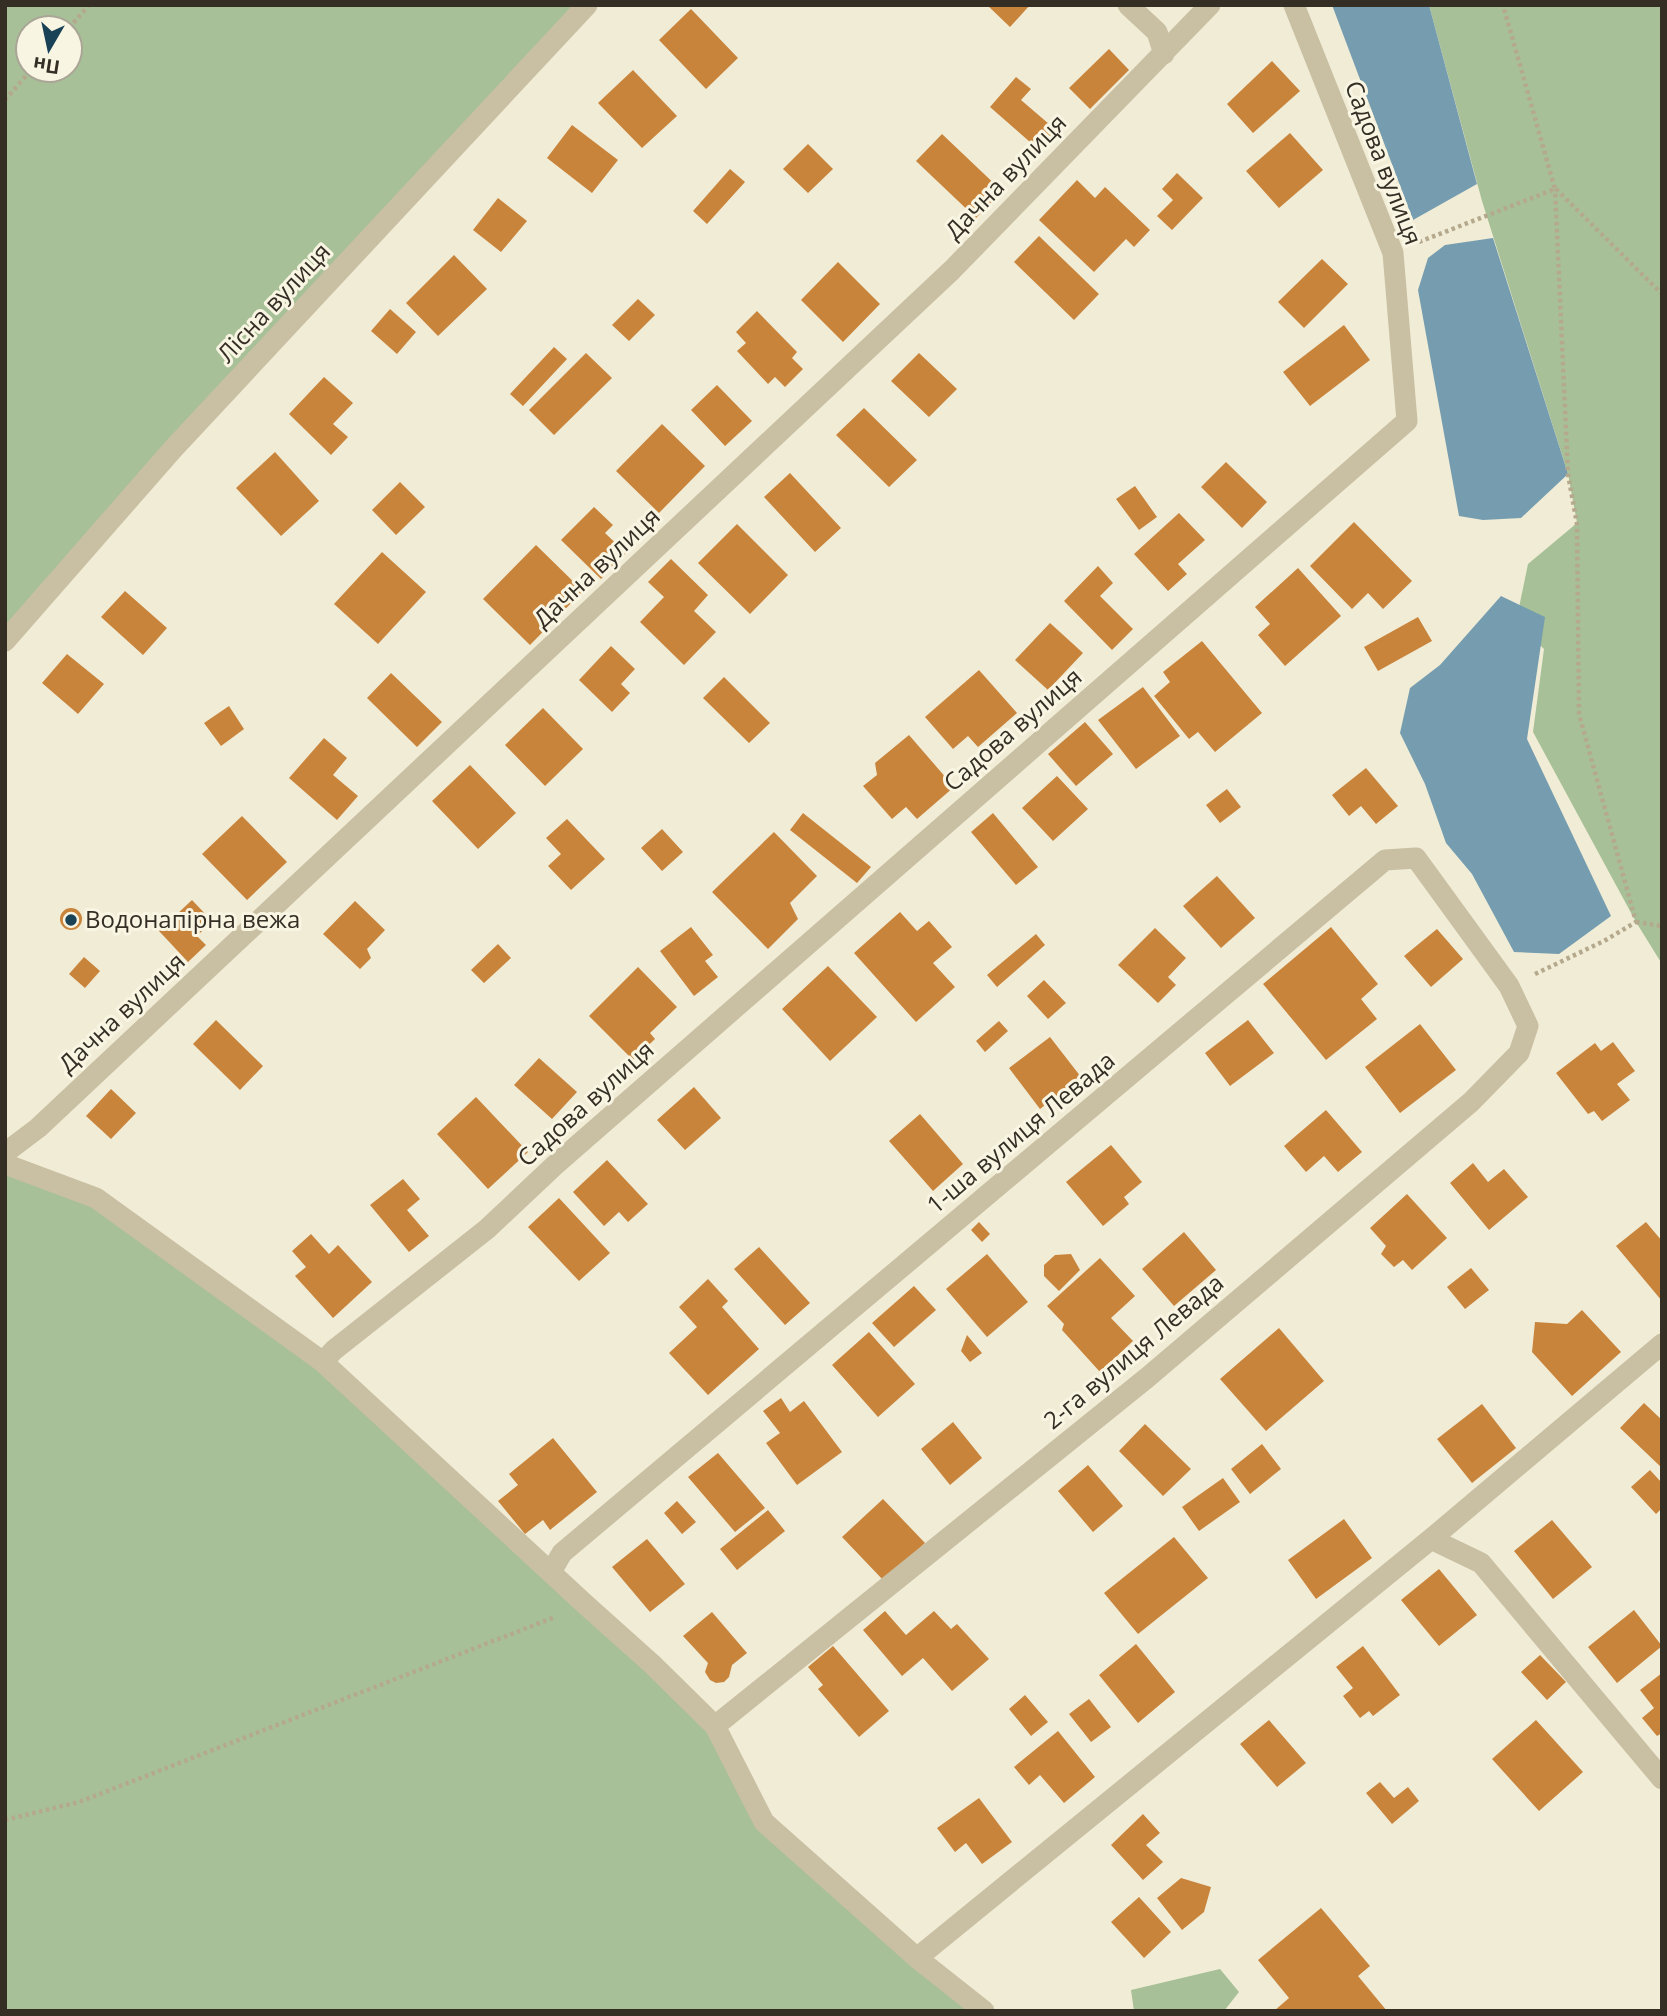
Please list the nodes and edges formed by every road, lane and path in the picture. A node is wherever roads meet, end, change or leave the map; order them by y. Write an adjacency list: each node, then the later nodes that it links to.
1 (587, 5): 12 (street, Лісна вулиця)
2 (1128, 5): 6 (street)
3 (1210, 5): 6 (street, Дачна вулиця)
4 (1294, 5): 10 (street, Садова вулиця)
5 (1503, 5): 9 (path)
6 (1164, 54): 16 (street, Дачна вулиця)
7 (19, 84): 8 (path)
8 (5, 100)
9 (1555, 189): 10 (path); 11 (path); 13 (path)
10 (1393, 253): 19 (street, Садова вулиця)
11 (1662, 294)
12 (5, 641)
13 (1636, 922): 14 (path); 15 (path)
14 (1662, 926)
15 (1509, 986): 21 (street, 1-ша вулиця Левада); 23 (street, 2-га вулиця Левада)
16 (5, 1153)
17 (5, 1164): 19 (street)
18 (1662, 1344): 20 (street)
19 (323, 1362): 21 (street)
20 (1431, 1539): 24 (street); 26 (street)
21 (551, 1572): 22 (street)
22 (586, 1605): 23 (street); 25 (path)
23 (715, 1726): 26 (street)
24 (1662, 1779)
25 (5, 1820)
26 (917, 1958): 27 (street)
27 (984, 2011)

